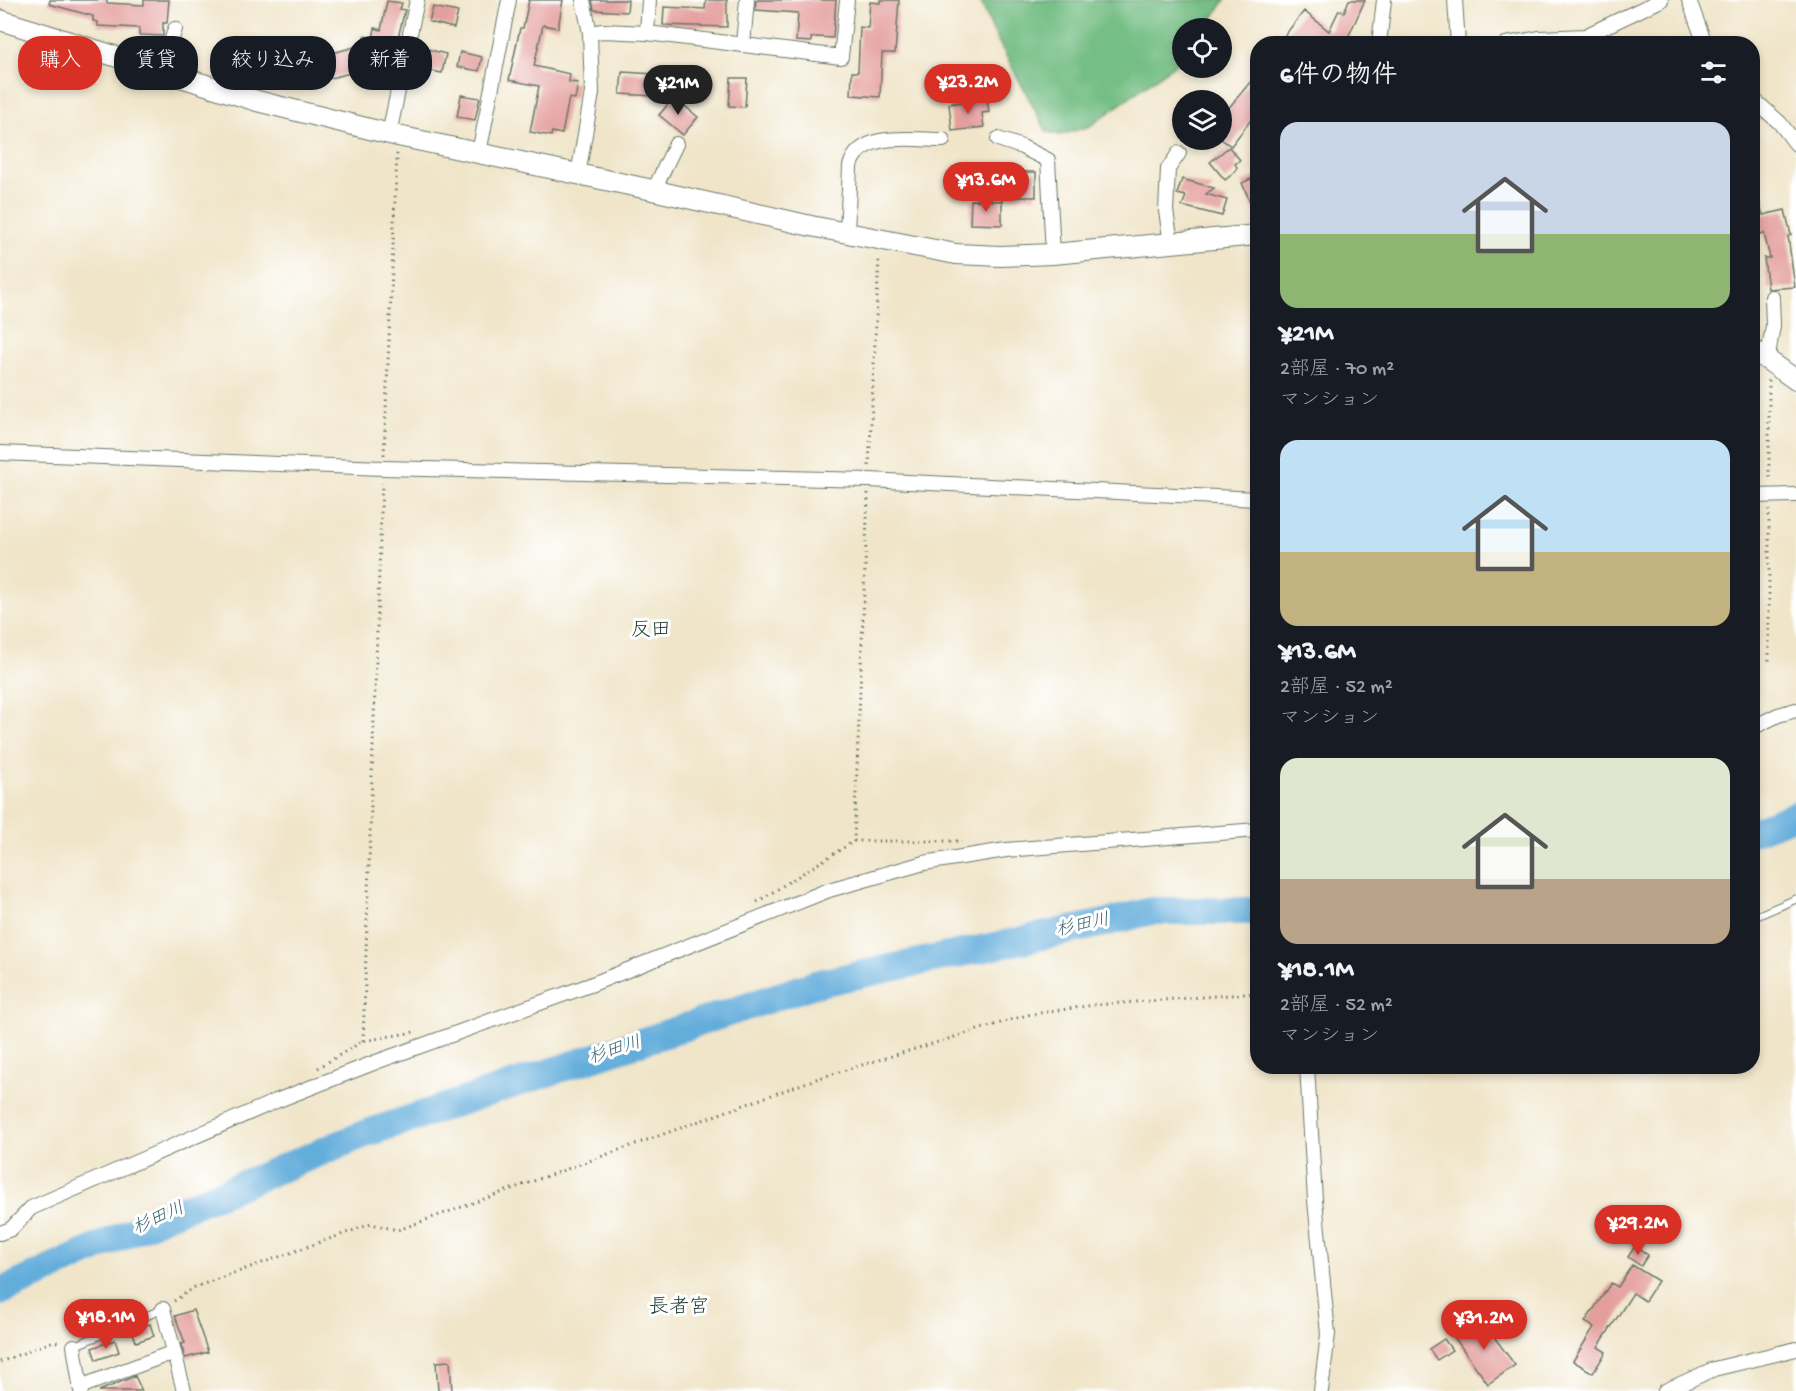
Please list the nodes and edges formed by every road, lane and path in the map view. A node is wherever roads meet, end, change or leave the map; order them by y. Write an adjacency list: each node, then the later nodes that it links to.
1 (417, 0): 24 (street)
2 (509, 0): 29 (street)
3 (583, 0): 13 (street)
4 (649, 0): 14 (street)
5 (747, 0): 20 (street)
6 (847, 0): 20 (street)
7 (1384, 0): 16 (street)
8 (1455, 0): 17 (street)
9 (1689, 0): 19 (street)
10 (1652, 2): 18 (street)
11 (0, 20): 21 (street)
12 (175, 29): 15 (street)
13 (590, 33): 14 (street); 31 (street)
14 (647, 33): 20 (street)
15 (173, 36)
16 (1380, 36)
17 (1457, 36)
18 (1595, 36)
19 (1702, 36)
20 (743, 44)
21 (114, 56)
22 (198, 82): 24 (street)
23 (1760, 105): 28 (street)
24 (394, 135): 29 (street); 43 (path)
25 (998, 139): 37 (street)
26 (943, 140): 33 (street)
27 (676, 144): 32 (street)
28 (1796, 144)
29 (479, 153): 31 (street)
30 (1179, 153): 36 (street)
31 (578, 175): 32 (street)
32 (654, 190): 33 (street)
33 (847, 233): 35 (street)
34 (1250, 236): 36 (street)
35 (880, 240): 37 (street); 44 (path)
36 (1171, 243): 37 (street)
37 (1053, 254)
38 (1772, 297): 40 (street)
39 (1760, 354): 40 (street)
40 (1769, 360): 41 (street)
41 (1796, 380)
42 (0, 453): 43 (street)
43 (383, 468): 44 (street); 57 (path)
44 (869, 480): 47 (street); 51 (path)
45 (1796, 495): 46 (street)
46 (1760, 496)
47 (1250, 499)
48 (1796, 710): 49 (street)
49 (1760, 724)
50 (1250, 831): 59 (street)
51 (854, 841): 52 (path); 54 (path)
52 (972, 841)
53 (1796, 899): 55 (lane)
54 (749, 907)
55 (1760, 915)
56 (1250, 994): 60 (path)
57 (363, 1041)
58 (1307, 1074): 67 (street)
59 (0, 1233)
60 (163, 1309): 61 (lane); 63 (street)
61 (74, 1346): 64 (path); 65 (street)
62 (1796, 1349): 68 (street)
63 (174, 1352): 65 (street); 66 (street)
64 (0, 1362)
65 (80, 1389)
66 (184, 1391)
67 (1321, 1391)
68 (1665, 1391)

